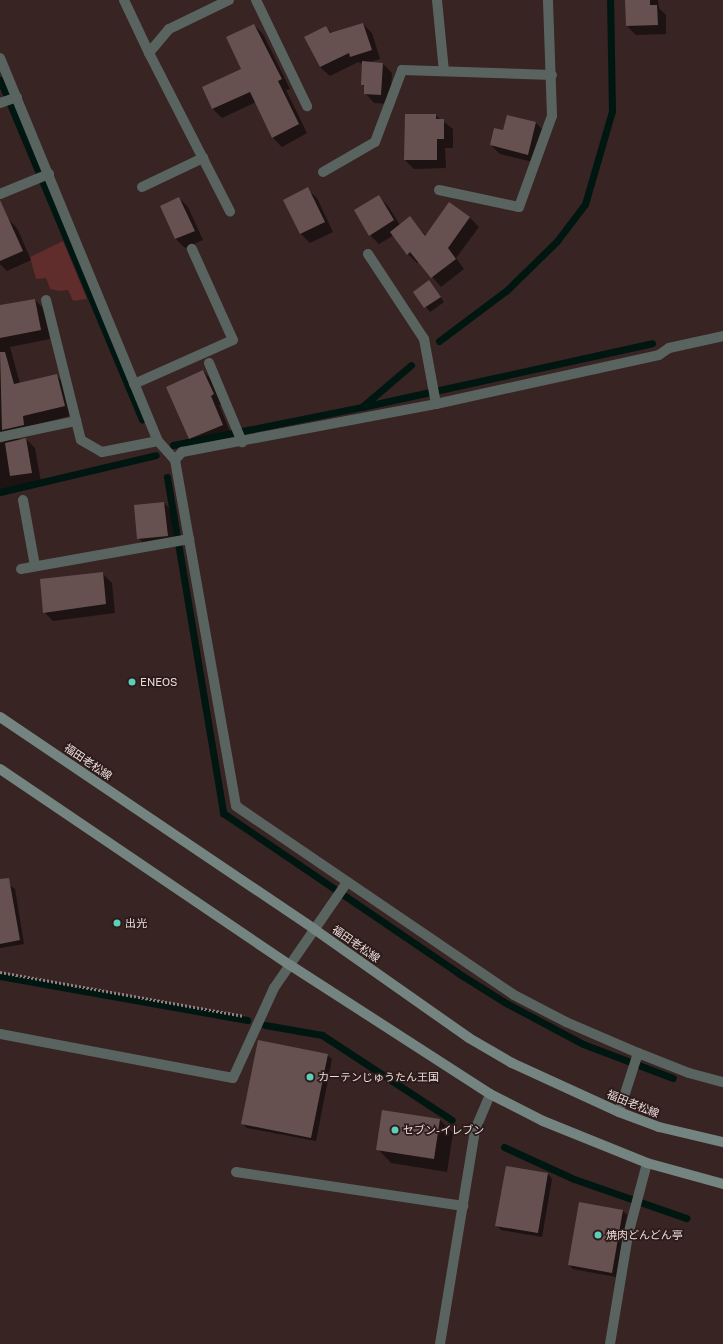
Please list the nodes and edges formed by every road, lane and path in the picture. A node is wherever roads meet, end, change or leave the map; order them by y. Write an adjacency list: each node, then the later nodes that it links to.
1 (124, 0): 6 (street)
2 (229, 0): 6 (street)
3 (256, 0): 11 (street)
4 (437, 0): 8 (street)
5 (548, 0): 9 (street)
6 (149, 53): 12 (street)
7 (0, 58): 10 (street)
8 (444, 71): 9 (street); 13 (street)
9 (552, 75): 16 (street)
10 (8, 100): 14 (street)
11 (307, 106)
12 (203, 158): 15 (street); 18 (street)
13 (323, 172)
14 (43, 176): 17 (street); 24 (street)
15 (142, 187)
16 (439, 190)
17 (0, 194)
18 (230, 211)
19 (192, 249): 24 (street)
20 (368, 254): 25 (street)
21 (46, 300): 26 (street)
22 (723, 336): 25 (street)
23 (209, 362): 27 (street)
24 (134, 384): 29 (street)
25 (436, 404): 27 (street)
26 (76, 421): 28 (street); 29 (street)
27 (239, 435): 30 (street)
28 (0, 437)
29 (158, 441): 30 (street)
30 (175, 460): 32 (street)
31 (23, 500): 33 (street)
32 (187, 539): 33 (street); 37 (street)
33 (35, 566): 34 (street)
34 (21, 569)
35 (0, 717): 38 (main road, 福田老松線)
36 (0, 769): 39 (main road)
37 (345, 884): 38 (street); 43 (street)
38 (314, 929): 39 (street); 46 (main road, 福田老松線)
39 (290, 965): 41 (street); 45 (main road)
40 (0, 972): 41 (path)
41 (259, 1019): 42 (street)
42 (0, 1034)
43 (635, 1061): 44 (street); 46 (street)
44 (723, 1082)
45 (490, 1094): 48 (main road); 51 (street)
46 (619, 1112): 47 (main road, 福田老松線)
47 (723, 1142)
48 (647, 1163): 50 (main road); 53 (street)
49 (236, 1172): 51 (street)
50 (723, 1184)
51 (463, 1206): 52 (street)
52 (440, 1344)
53 (610, 1344)

